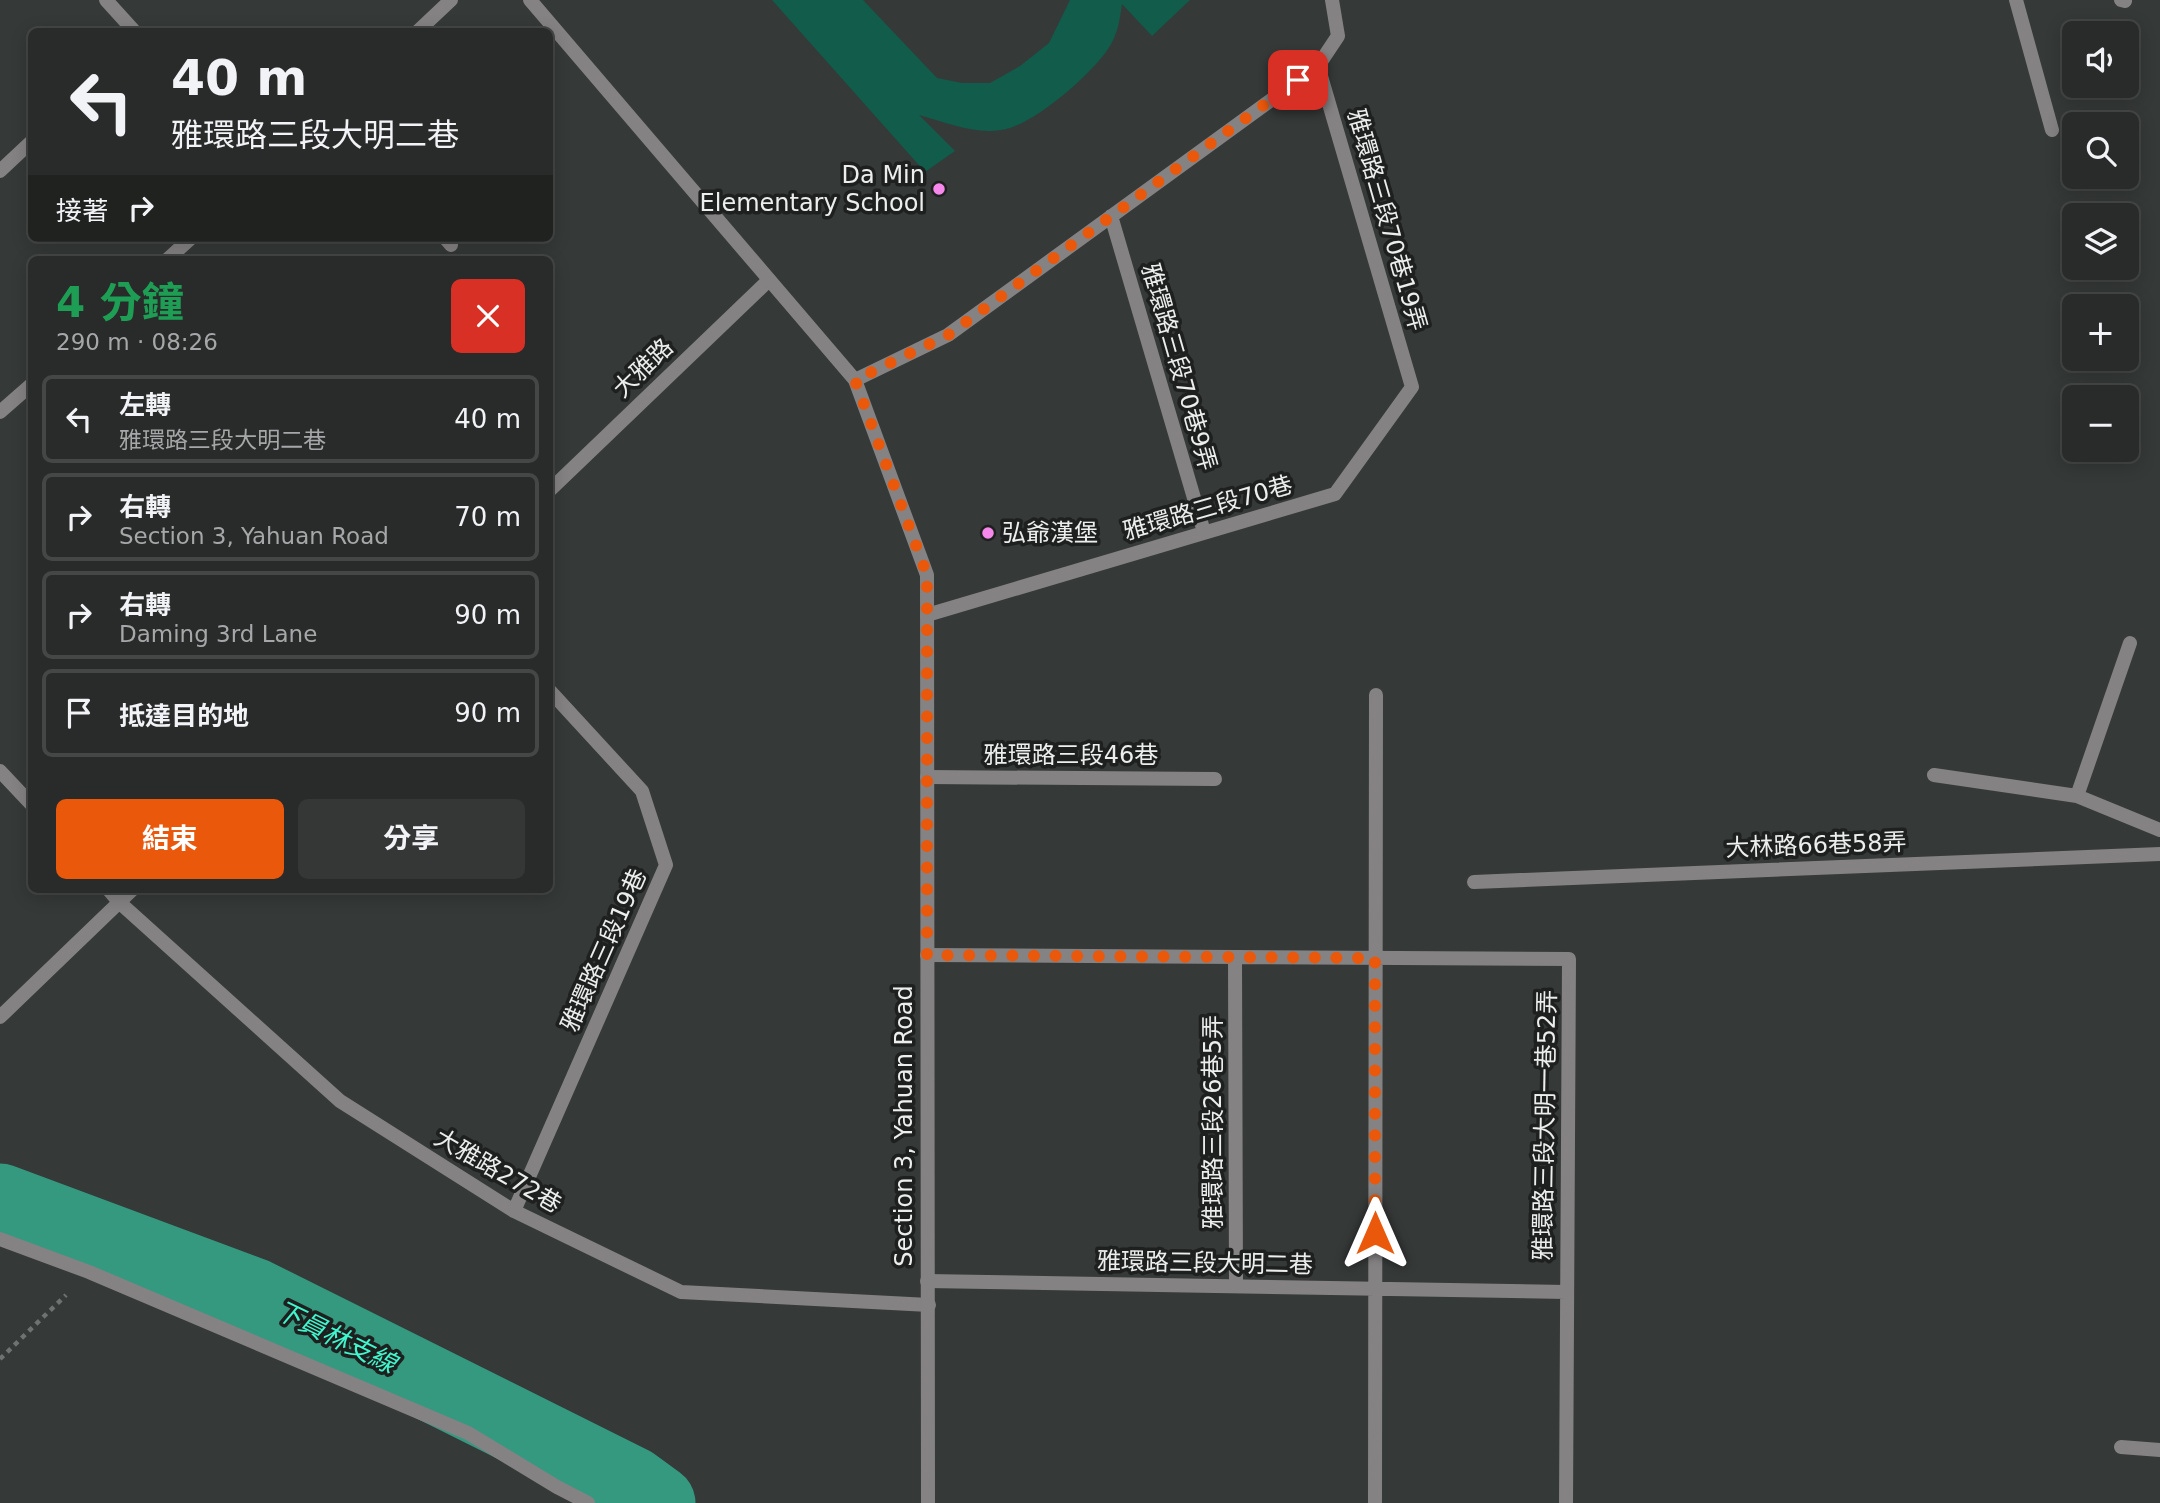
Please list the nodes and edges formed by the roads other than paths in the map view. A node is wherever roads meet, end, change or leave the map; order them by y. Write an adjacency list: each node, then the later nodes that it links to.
1 (106, 0): 6 (street)
2 (452, 0): 7 (street)
3 (530, 0): 15 (street, Section 3, Yahuan Road)
4 (1332, 0): 8 (street)
5 (2016, 0): 9 (street)
6 (131, 28)
7 (421, 28)
8 (1318, 66): 12 (street); 17 (street, 雅環路三段70巷19弄)
9 (2052, 130)
10 (28, 145): 11 (street)
11 (0, 171)
12 (1111, 216): 16 (street); 21 (street, 雅環路三段70巷9弄)
13 (187, 242): 14 (street)
14 (171, 256)
15 (769, 280): 16 (street, Section 3, Yahuan Road); 20 (street, 大雅路)
16 (855, 380): 22 (street, Section 3, Yahuan Road)
17 (1412, 387): 21 (street, 雅環路三段70巷)
18 (28, 388): 19 (street)
19 (0, 412)
20 (553, 487)
21 (1204, 532): 22 (street, 雅環路三段70巷)
22 (927, 615): 28 (street, Section 3, Yahuan Road)
23 (2130, 643): 30 (street)
24 (553, 694): 42 (street, 雅環路三段19巷)
25 (1376, 695): 40 (street)
26 (0, 771): 31 (street)
27 (1934, 775): 30 (street)
28 (927, 777): 29 (street, 雅環路三段46巷); 38 (street, Section 3, Yahuan Road)
29 (1215, 779)
30 (2077, 796): 32 (street)
31 (28, 801)
32 (2160, 830)
33 (2160, 854): 34 (street, 大林路66巷58弄)
34 (1474, 882)
35 (111, 893): 37 (street, 大雅路272巷)
36 (129, 893): 37 (street)
37 (119, 902): 41 (street); 42 (street, 大雅路272巷)
38 (927, 955): 39 (street); 44 (street, Section 3, Yahuan Road)
39 (1235, 957): 40 (street); 45 (street, 雅環路三段26巷5弄)
40 (1375, 958): 46 (street); 47 (street, 雅環路三段大明一巷52弄)
41 (0, 1017)
42 (514, 1211): 48 (street, 大雅路272巷)
43 (0, 1239): 51 (street)
44 (927, 1282): 45 (street, 雅環路三段大明二巷); 48 (street, Section 3, Yahuan Road)
45 (1236, 1286): 46 (street, 雅環路三段大明二巷)
46 (1375, 1289): 47 (street, 雅環路三段大明二巷); 53 (street)
47 (1566, 1292): 54 (street, 雅環路三段大明一巷52弄)
48 (929, 1305): 52 (street, Section 3, Yahuan Road)
49 (2121, 1447): 50 (street)
50 (2160, 1450)
51 (588, 1503)
52 (928, 1503)
53 (1375, 1503)
54 (1566, 1503)

